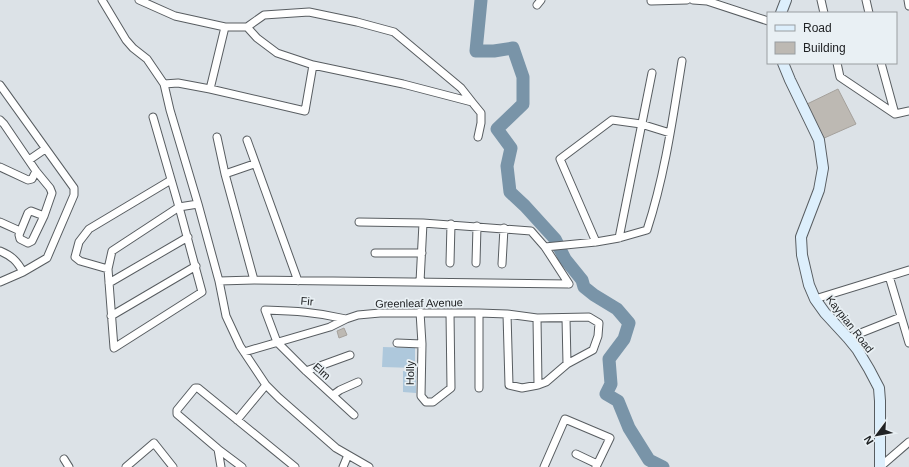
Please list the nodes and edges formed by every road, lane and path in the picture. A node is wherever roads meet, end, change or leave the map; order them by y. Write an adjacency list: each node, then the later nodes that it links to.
1 (102, 0): 23 (street)
2 (139, 0): 16 (street)
3 (687, 0): 9 (street)
4 (693, 0): 14 (street)
5 (786, 0): 11 (main road)
6 (821, 0): 12 (street)
7 (866, 0): 13 (street)
8 (908, 0): 10 (street)
9 (651, 1)
10 (909, 6)
11 (781, 12)
12 (824, 12)
13 (869, 12)
14 (767, 21)
15 (247, 26): 16 (street); 21 (street); 26 (street)
16 (225, 27): 25 (street)
17 (682, 60): 32 (street)
18 (783, 64): 74 (main road, Kaypian Road)
19 (837, 64): 28 (street)
20 (881, 64): 28 (street)
21 (313, 65): 25 (street); 26 (street)
22 (652, 73): 31 (street)
23 (164, 84): 25 (street); 43 (street)
24 (0, 85): 36 (street)
25 (210, 89)
26 (472, 102): 34 (street)
27 (909, 111): 28 (street)
28 (895, 114)
29 (153, 117): 42 (street)
30 (0, 120): 37 (street)
31 (641, 124): 32 (street); 54 (street); 55 (street)
32 (670, 133): 54 (street)
33 (217, 137): 41 (street)
34 (478, 137)
35 (247, 140): 38 (street)
36 (45, 149): 37 (street); 66 (street)
37 (29, 160): 40 (street)
38 (254, 164): 41 (street); 69 (street)
39 (0, 167): 40 (street)
40 (36, 171): 45 (street)
41 (225, 174): 68 (street)
42 (171, 180): 44 (street); 64 (street)
43 (198, 204): 44 (street); 71 (street)
44 (179, 207): 53 (street); 64 (street)
45 (44, 216): 52 (street); 52 (street)
46 (0, 222): 52 (street)
47 (359, 222): 48 (street)
48 (423, 223): 49 (street); 59 (street)
49 (451, 224): 50 (street); 60 (street)
50 (477, 226): 51 (street); 61 (street)
51 (504, 228): 56 (street); 62 (street)
52 (20, 231)
53 (188, 237): 63 (street); 73 (street)
54 (619, 238): 55 (street)
55 (596, 242): 56 (street)
56 (547, 247): 72 (street)
57 (0, 250): 66 (street)
58 (375, 253): 59 (street)
59 (422, 253): 72 (street)
60 (450, 263)
61 (476, 263)
62 (502, 264)
63 (196, 266): 79 (street); 79 (street)
64 (108, 269): 73 (street)
65 (909, 270): 67 (street)
66 (23, 272): 70 (street)
67 (889, 276): 74 (street); 80 (street)
68 (254, 280): 69 (street); 71 (street)
69 (298, 281): 72 (street)
70 (0, 282)
71 (219, 282): 89 (street)
72 (420, 282)
73 (109, 283): 79 (street)
74 (815, 299): 84 (main road, Kaypian Road)
75 (420, 312): 76 (street, Greenleaf Avenue); 83 (street, Greenleaf Avenue); 88 (street, Holly)
76 (450, 313): 77 (street, Greenleaf Avenue); 88 (street, Holly)
77 (479, 313): 78 (street, Greenleaf Avenue); 96 (street)
78 (507, 314): 81 (street, Greenleaf Avenue); 95 (street)
79 (111, 316)
80 (901, 317): 84 (street); 86 (street)
81 (537, 318): 82 (street, Greenleaf Avenue); 95 (street)
82 (566, 318): 91 (street); 91 (street, Greenleaf Avenue)
83 (346, 319): 85 (street, Greenleaf Avenue); 85 (street, Fir)
84 (848, 338): 115 (main road, Kaypian Road)
85 (277, 342): 89 (street, Greenleaf Avenue); 92 (street, Elm)
86 (909, 343)
87 (398, 344): 88 (street)
88 (422, 344)
89 (244, 352): 94 (street)
90 (350, 355): 92 (street)
91 (567, 364): 95 (street)
92 (306, 372): 97 (street, Elm)
93 (358, 382): 97 (street)
94 (266, 385): 99 (street); 103 (street)
95 (538, 385)
96 (479, 388)
97 (334, 395): 98 (street, Elm)
98 (354, 415)
99 (237, 420): 101 (street); 111 (street)
100 (909, 442): 115 (street)
101 (218, 449): 109 (street); 110 (street)
102 (576, 454): 106 (street)
103 (348, 455): 112 (street); 113 (street)
104 (64, 459): 107 (street)
105 (171, 466): 108 (street)
106 (597, 466): 114 (street)
107 (69, 467)
108 (126, 467)
109 (221, 467)
110 (242, 467)
111 (295, 467)
112 (343, 467)
113 (368, 467)
114 (544, 467)
115 (880, 467)

